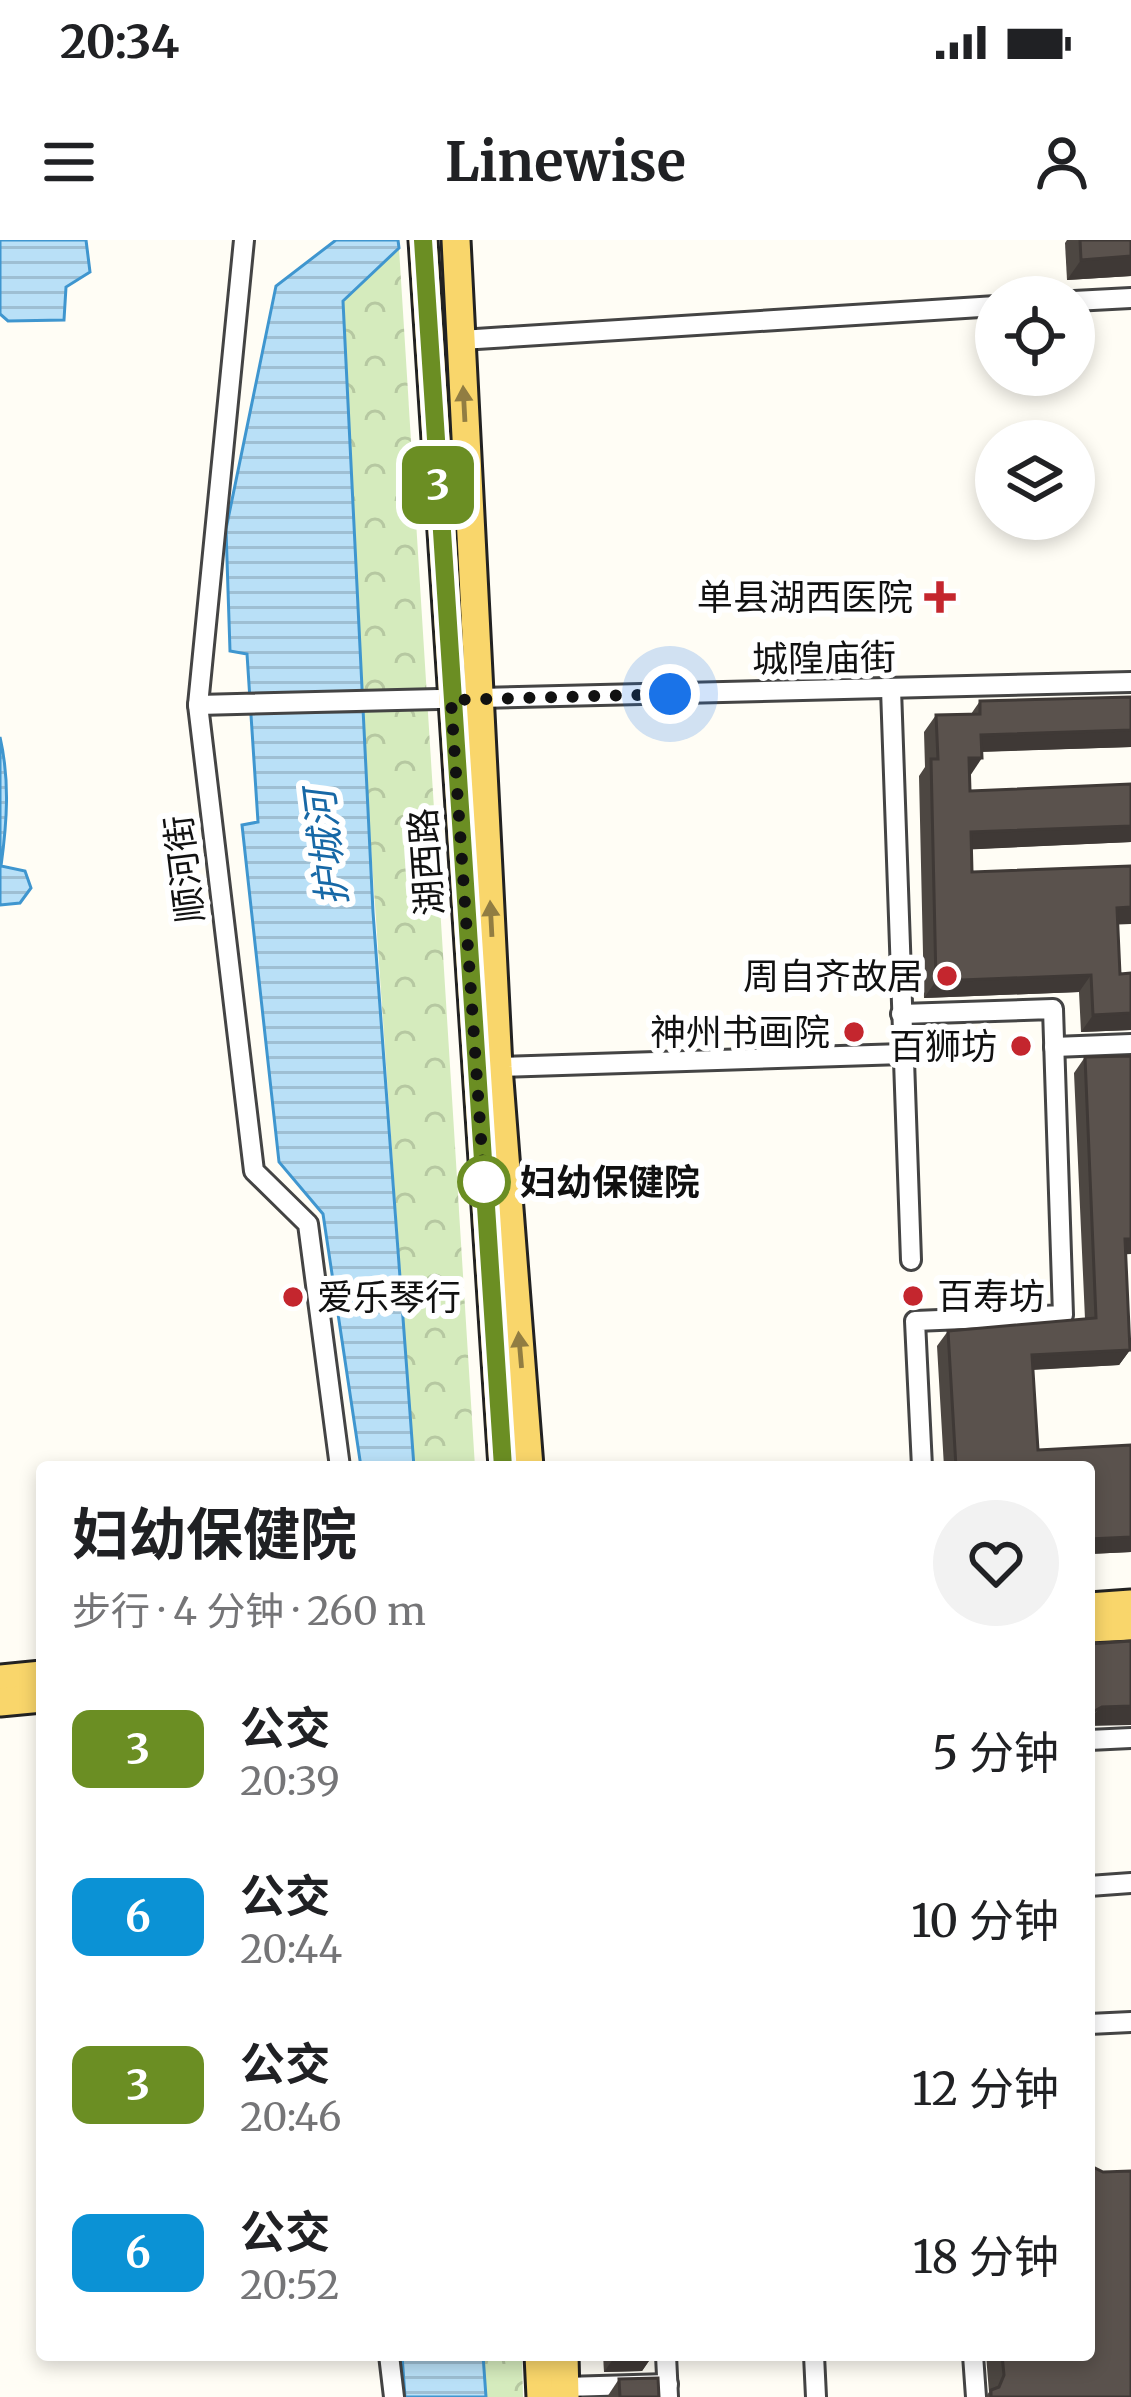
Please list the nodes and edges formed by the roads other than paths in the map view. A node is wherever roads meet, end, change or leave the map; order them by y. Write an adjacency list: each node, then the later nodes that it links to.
1 (244, 240): 12 (street, 顺河街)
2 (456, 245): 7 (main road, 湖西路)
3 (424, 246): 11 (main road, 湖西路)
4 (1131, 298): 5 (street)
5 (1095, 300)
6 (975, 307): 7 (street)
7 (460, 340): 10 (main road, 湖西路, one-way to 7)
8 (1131, 682): 9 (street, 城隍庙街)
9 (891, 689): 10 (street, 城隍庙街); 13 (street)
10 (480, 698): 11 (street, 城隍庙街); 17 (main road, 湖西路, one-way to 10)
11 (451, 700): 12 (street, 城隍庙街); 20 (main road, 湖西路)
12 (198, 705): 19 (street, 顺河街)
13 (902, 1014): 15 (street); 16 (street)
14 (1131, 1044): 15 (street)
15 (1054, 1047): 22 (street)
16 (903, 1054): 17 (street); 18 (street)
17 (498, 1067): 21 (main road, 湖西路, one-way to 17)
18 (911, 1260)
19 (339, 1461)
20 (503, 1461)
21 (529, 1461)
22 (922, 1461)
23 (1131, 1604): 24 (main road)
24 (1095, 1606)
25 (1131, 1626): 26 (main road)
26 (1095, 1628)
27 (36, 1676): 28 (main road)
28 (0, 1679)
29 (36, 1699): 30 (main road)
30 (0, 1702)
31 (1131, 1738): 32 (street)
32 (1095, 1740)
33 (1131, 1883): 34 (street)
34 (1095, 1886)
35 (1131, 2023): 36 (street)
36 (1095, 2024)
37 (390, 2361): 45 (street)
38 (542, 2361): 44 (main road)
39 (563, 2361): 44 (main road)
40 (666, 2361): 43 (street)
41 (814, 2361): 46 (street)
42 (973, 2361): 47 (street)
43 (668, 2391): 44 (street)
44 (557, 2394)
45 (394, 2397)
46 (816, 2397)
47 (976, 2397)

